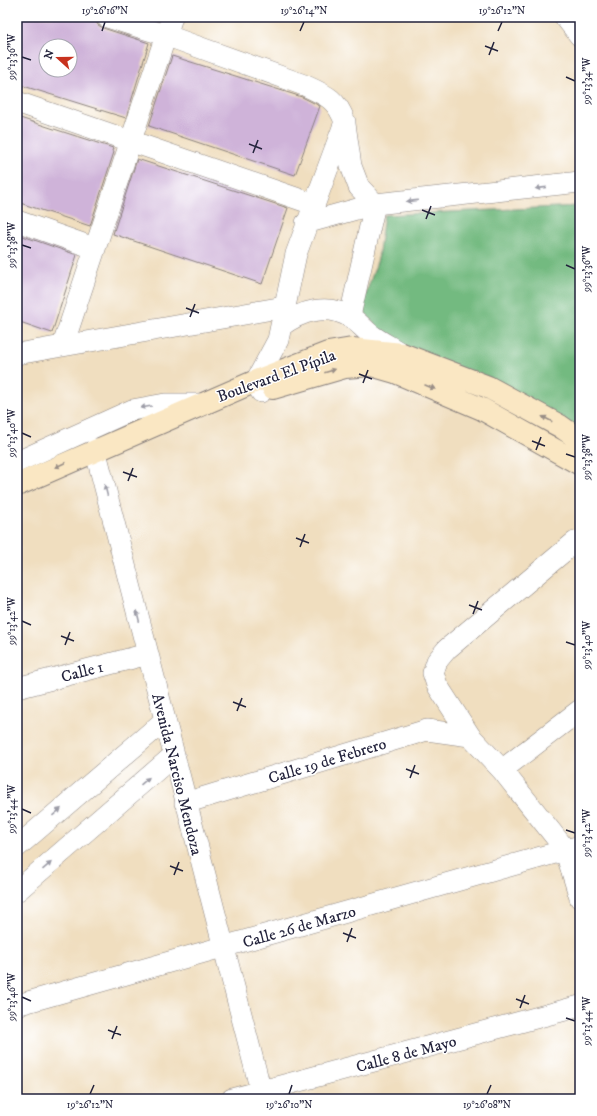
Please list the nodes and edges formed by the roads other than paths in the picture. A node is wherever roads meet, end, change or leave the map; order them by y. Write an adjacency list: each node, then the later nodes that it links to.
1 (107, 17): 3 (street)
2 (565, 17): 4 (street)
3 (169, 26): 6 (street); 7 (street)
4 (580, 36)
5 (17, 102): 7 (street)
6 (345, 122): 9 (street); 10 (street)
7 (130, 142): 9 (street); 13 (street)
8 (580, 182): 10 (street, one-way to 10)
9 (313, 204): 12 (street)
10 (376, 204): 12 (street); 15 (street)
11 (17, 221): 13 (street)
12 (306, 223): 14 (street)
13 (94, 248): 16 (street)
14 (282, 316): 15 (street); 16 (street); 19 (street)
15 (350, 316): 18 (street)
16 (63, 345): 17 (street)
17 (17, 354)
18 (402, 354): 19 (street, Boulevard El Pípila); 21 (street, Boulevard El Pípila, one-way to 18)
19 (258, 386): 20 (street, Boulevard El Pípila); 22 (street, Boulevard El Pípila); 24 (street, Boulevard El Pípila, one-way to 24)
20 (198, 404): 22 (street, Boulevard El Pípila); 23 (street, one-way to 23)
21 (580, 440)
22 (97, 455): 25 (street, Boulevard El Pípila, one-way to 25); 27 (street, Avenida Narciso Mendoza, one-way to 22)
23 (17, 462)
24 (580, 464)
25 (17, 484)
26 (574, 542): 31 (street)
27 (148, 654): 28 (street, Calle 1); 30 (street, Avenida Narciso Mendoza)
28 (17, 688)
29 (580, 710): 33 (street)
30 (164, 720): 32 (street, Avenida Narciso Mendoza); 35 (street, one-way to 30)
31 (470, 736): 33 (street); 34 (street, Calle 19 de Febrero)
32 (173, 756): 34 (street, Avenida Narciso Mendoza); 37 (street, one-way to 32)
33 (502, 770): 36 (street)
34 (186, 802): 39 (street, Avenida Narciso Mendoza)
35 (17, 847)
36 (572, 848): 38 (street); 39 (street, Calle 26 de Marzo)
37 (17, 891)
38 (580, 898)
39 (223, 948): 40 (street, Calle 26 de Marzo); 42 (street, Avenida Narciso Mendoza)
40 (17, 1005)
41 (580, 1006): 42 (street, Calle 8 de Mayo)
42 (261, 1095): 43 (street, Calle 8 de Mayo)
43 (232, 1099)

